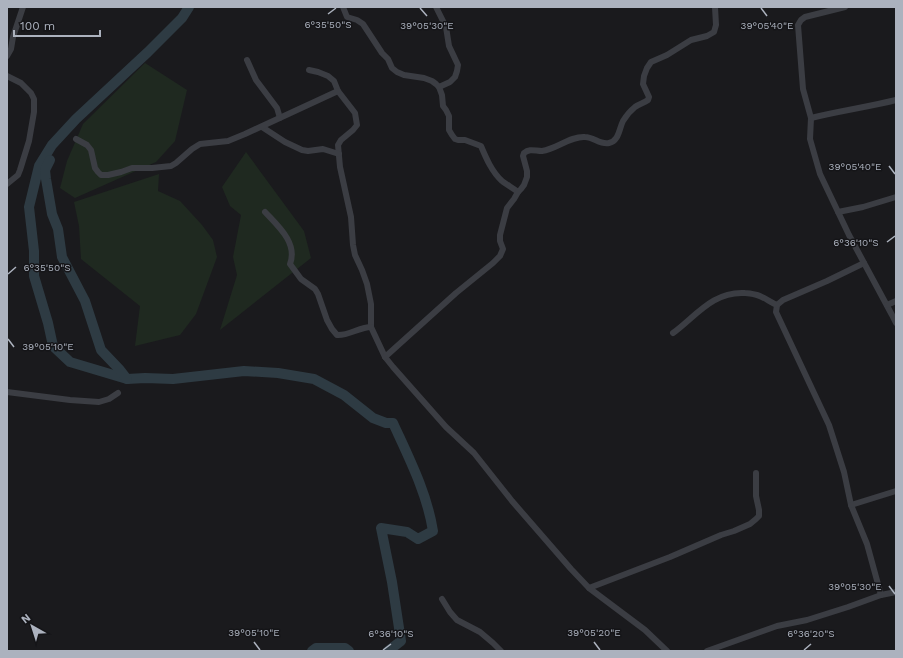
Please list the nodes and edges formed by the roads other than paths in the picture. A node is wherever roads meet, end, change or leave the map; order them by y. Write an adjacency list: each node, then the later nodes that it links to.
1 (23, 7): 6 (street)
2 (343, 7): 10 (street)
3 (436, 7): 10 (street)
4 (715, 7): 19 (street)
5 (846, 7): 14 (street)
6 (7, 56)
7 (247, 60): 13 (street)
8 (309, 70): 11 (street)
9 (7, 76): 18 (street)
10 (439, 87): 19 (street)
11 (338, 90): 13 (street); 17 (street)
12 (896, 100): 14 (street)
13 (280, 118): 15 (street)
14 (811, 118): 22 (street)
15 (262, 127): 16 (street); 17 (street)
16 (76, 140)
17 (339, 154): 28 (street)
18 (7, 184)
19 (518, 192): 30 (street)
20 (896, 197): 22 (street)
21 (265, 212): 28 (street)
22 (838, 212): 23 (street)
23 (864, 264): 25 (street); 26 (street)
24 (896, 301): 26 (street)
25 (777, 305): 29 (street); 35 (street)
26 (887, 305): 27 (street)
27 (896, 323)
28 (371, 327): 30 (street)
29 (673, 333)
30 (385, 356): 36 (street)
31 (7, 392): 32 (street)
32 (118, 393)
33 (756, 473): 36 (street)
34 (896, 491): 35 (street)
35 (852, 504): 38 (street)
36 (589, 588): 41 (street)
37 (896, 592): 38 (street)
38 (882, 594): 42 (street)
39 (442, 599): 40 (street)
40 (501, 651)
41 (666, 651)
42 (707, 651)

